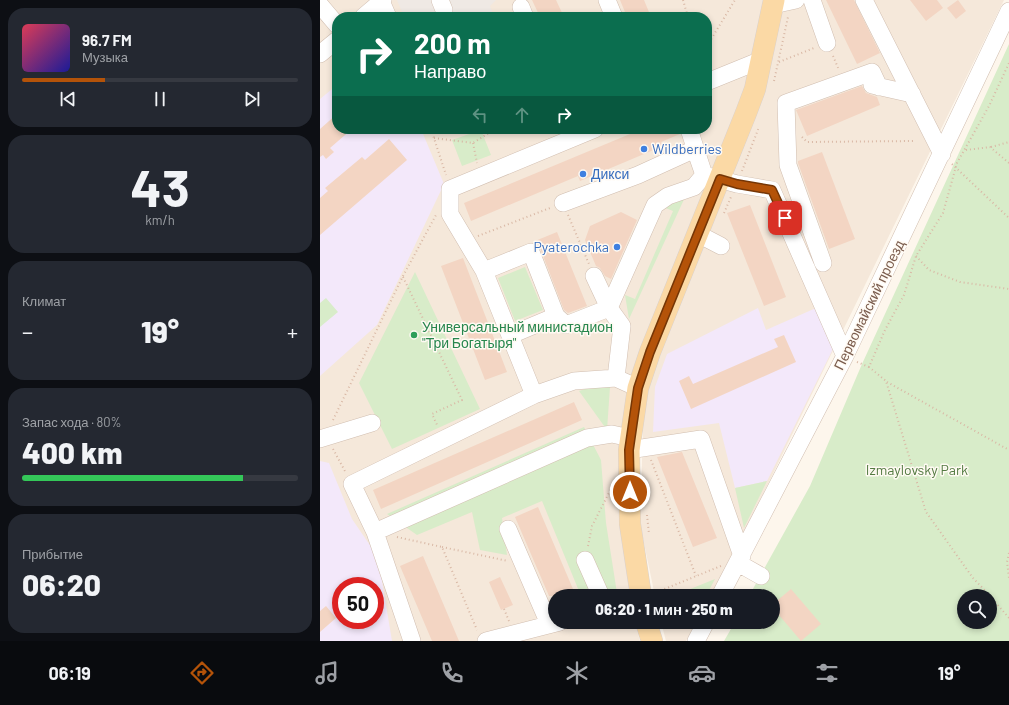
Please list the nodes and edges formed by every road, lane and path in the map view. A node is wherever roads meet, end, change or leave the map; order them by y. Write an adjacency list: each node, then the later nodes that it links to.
1 (382, 0): 10 (street); 11 (street)
2 (607, 0): 12 (street)
3 (683, 0): 13 (path)
4 (735, 0): 15 (path)
5 (812, 0): 16 (street)
6 (864, 0): 24 (street)
7 (783, 2): 19 (main road); 19 (path)
8 (320, 5): 14 (street)
9 (1009, 11): 38 (street, Первомайский проезд)
10 (369, 12)
11 (386, 12)
12 (612, 12)
13 (687, 12)
14 (332, 19)
15 (712, 38)
16 (827, 43): 19 (path); 21 (path)
17 (332, 44): 18 (street)
18 (320, 54)
19 (770, 61): 22 (street); 23 (path); 41 (main road)
20 (1009, 63): 37 (path)
21 (841, 74)
22 (712, 80)
23 (773, 86)
24 (912, 94): 38 (street); 51 (street)
25 (761, 121): 41 (path)
26 (432, 134): 30 (path)
27 (487, 134): 34 (path)
28 (572, 134): 40 (street)
29 (690, 134): 36 (street)
30 (434, 138): 34 (path); 42 (path)
31 (915, 141): 32 (path)
32 (807, 142)
33 (1009, 142): 35 (path)
34 (473, 143): 40 (path)
35 (990, 147): 37 (path); 39 (path)
36 (695, 149): 41 (street); 43 (street)
37 (966, 150): 38 (path)
38 (951, 162): 45 (path); 50 (path); 59 (street, Первомайский проезд)
39 (1009, 163)
40 (480, 178): 42 (street)
41 (720, 179): 46 (path); 47 (main road); 56 (street); 59 (street)
42 (450, 189): 48 (street)
43 (563, 203): 48 (path); 54 (path)
44 (440, 209): 53 (path)
45 (1009, 218)
46 (722, 220)
47 (698, 234): 49 (street); 62 (main road)
48 (466, 240): 52 (street)
49 (721, 246)
50 (916, 256): 55 (path); 61 (path)
51 (823, 263)
52 (484, 271): 57 (street); 58 (street)
53 (403, 276): 65 (path); 66 (path)
54 (594, 276): 56 (street)
55 (1009, 289)
56 (609, 308): 57 (street); 60 (street)
57 (556, 316): 58 (street)
58 (510, 334): 63 (street)
59 (845, 356): 78 (street, Первомайский проезд)
60 (616, 378): 62 (street); 63 (street)
61 (886, 381): 68 (path); 87 (path)
62 (638, 388): 67 (main road)
63 (534, 395): 69 (street)
64 (372, 423): 66 (street)
65 (439, 428)
66 (323, 438): 69 (path)
67 (635, 445): 73 (street); 78 (street); 80 (path); 84 (main road)
68 (1009, 450)
69 (352, 484): 73 (street)
70 (612, 487): 77 (path)
71 (647, 512): 74 (path)
72 (508, 528): 79 (street)
73 (375, 532): 75 (path); 95 (street)
74 (649, 536)
75 (442, 547): 79 (path); 94 (path)
76 (1009, 553): 82 (path)
77 (585, 560): 83 (street)
78 (740, 560): 80 (path); 81 (street); 86 (street, Первомайский проезд)
79 (523, 564): 89 (street)
80 (696, 576): 85 (path)
81 (761, 576)
82 (1009, 578)
83 (598, 589)
84 (647, 589)
85 (667, 589)
86 (724, 589)
87 (983, 589)
88 (997, 604): 90 (path)
89 (548, 610)
90 (1009, 618)
91 (548, 624): 94 (street)
92 (648, 629): 96 (main road)
93 (702, 629): 97 (street)
94 (483, 637)
95 (412, 641)
96 (652, 641)
97 (696, 641)

